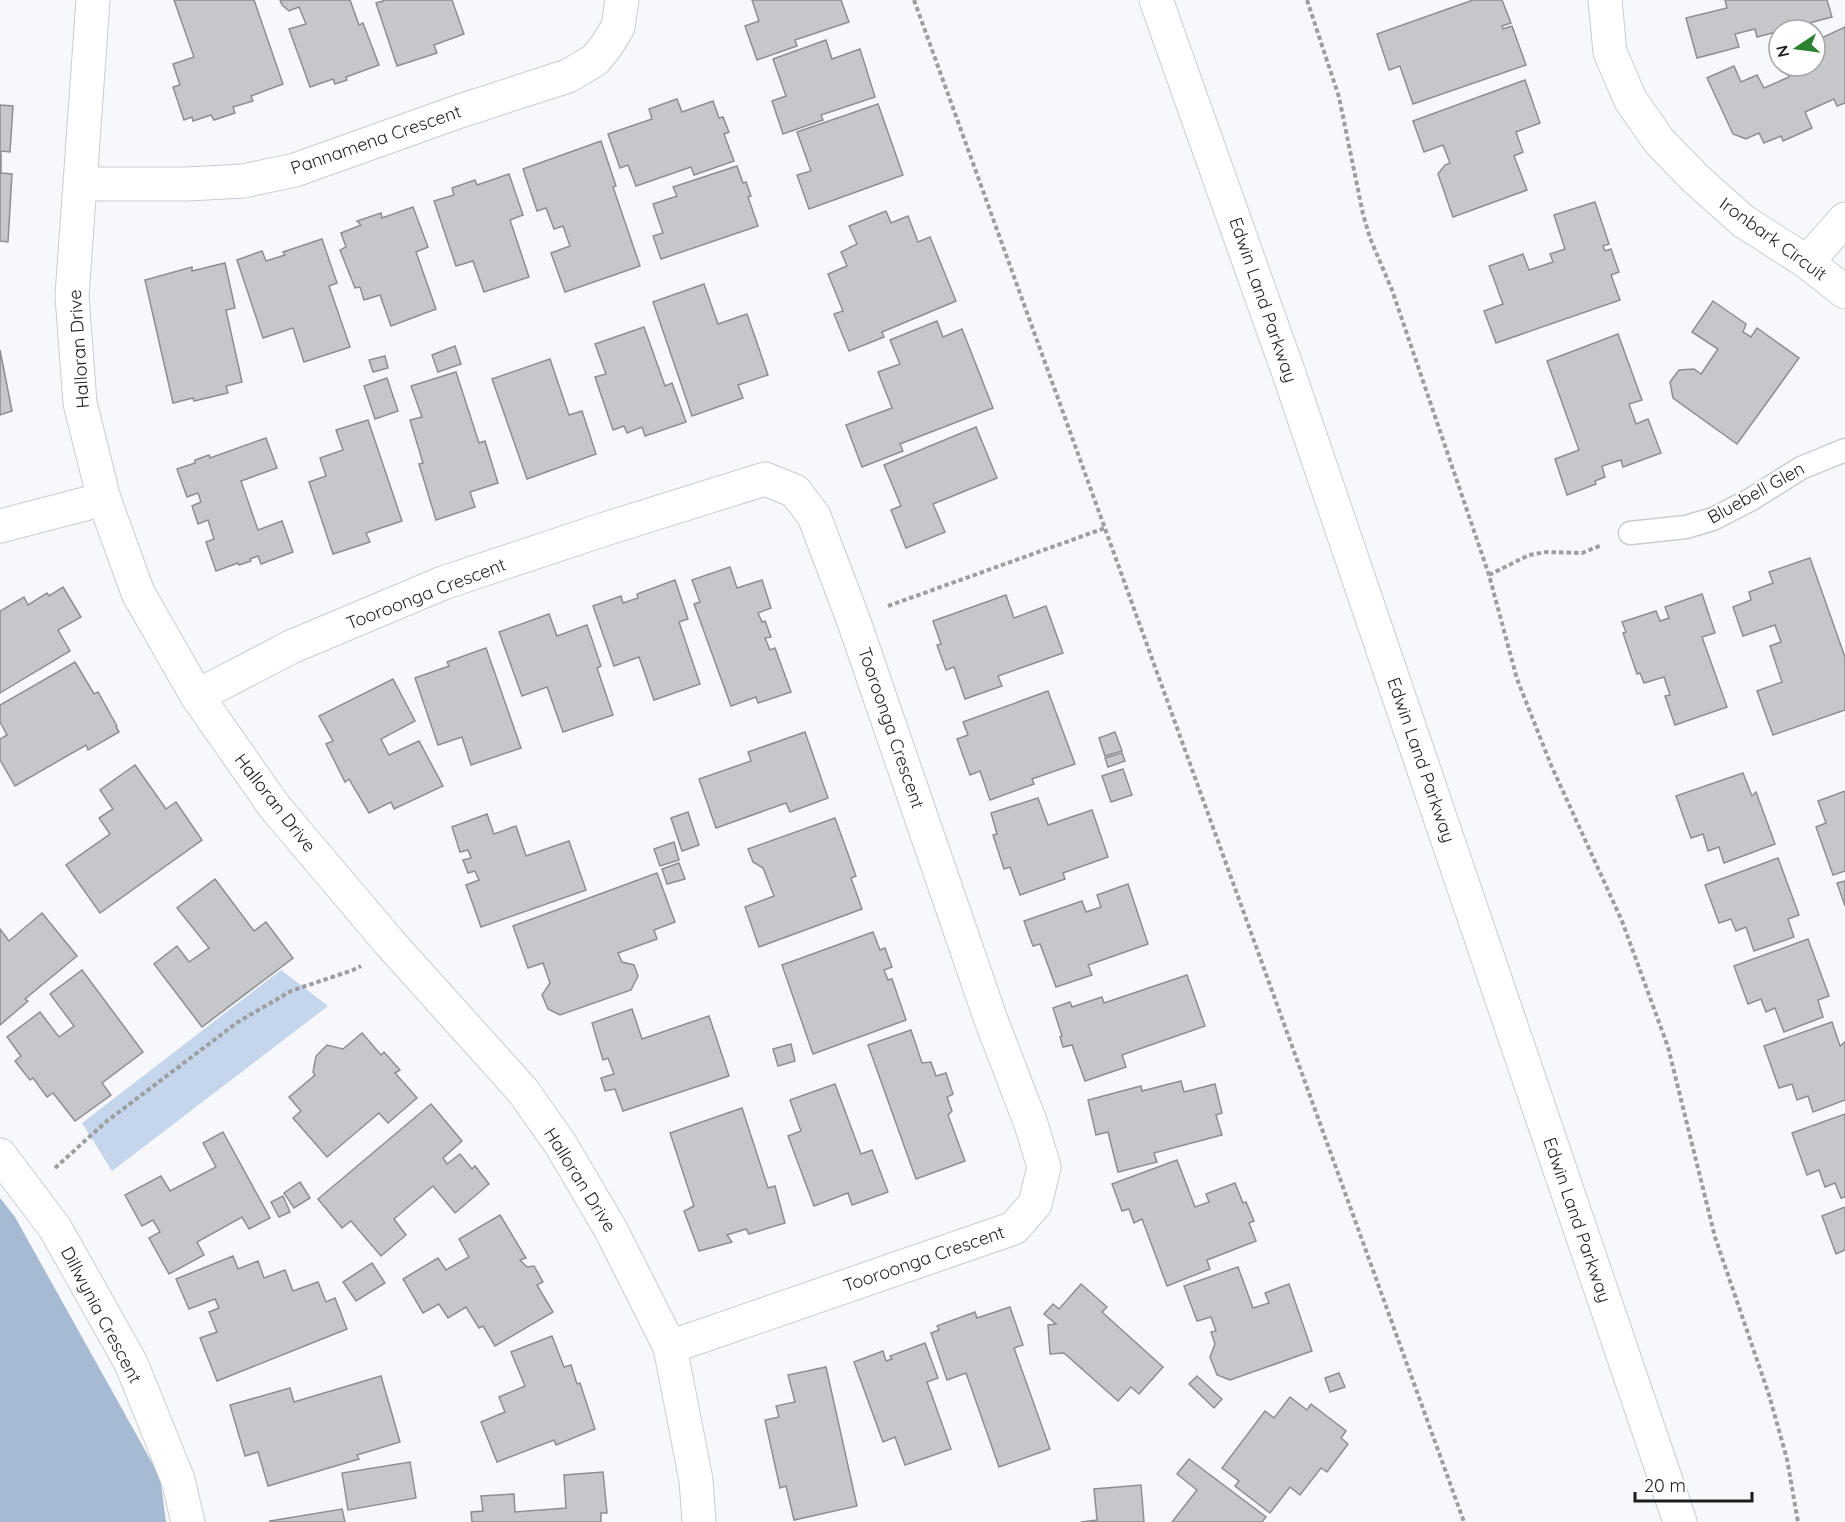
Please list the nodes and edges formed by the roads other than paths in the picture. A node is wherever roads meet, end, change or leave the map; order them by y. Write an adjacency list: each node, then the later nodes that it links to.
1 (93, 0): 5 (street, Halloran Drive)
2 (622, 0): 5 (street, Pannamena Crescent)
3 (1156, 0): 18 (street, Edwin Land Parkway)
4 (1605, 0): 7 (street, Ironbark Circuit)
5 (82, 184): 10 (street, Halloran Drive)
6 (1845, 219): 7 (street)
7 (1807, 262): 8 (street, Ironbark Circuit)
8 (1845, 292)
9 (1845, 450): 12 (lane, Bluebell Glen)
10 (104, 499): 11 (street); 13 (street, Halloran Drive)
11 (0, 526)
12 (1630, 532)
13 (197, 696): 15 (street, Halloran Drive); 15 (street, Tooroonga Crescent)
14 (0, 1155): 16 (street, Dillwynia Crescent)
15 (670, 1347): 17 (street, Halloran Drive)
16 (188, 1522)
17 (699, 1522)
18 (1680, 1522)

